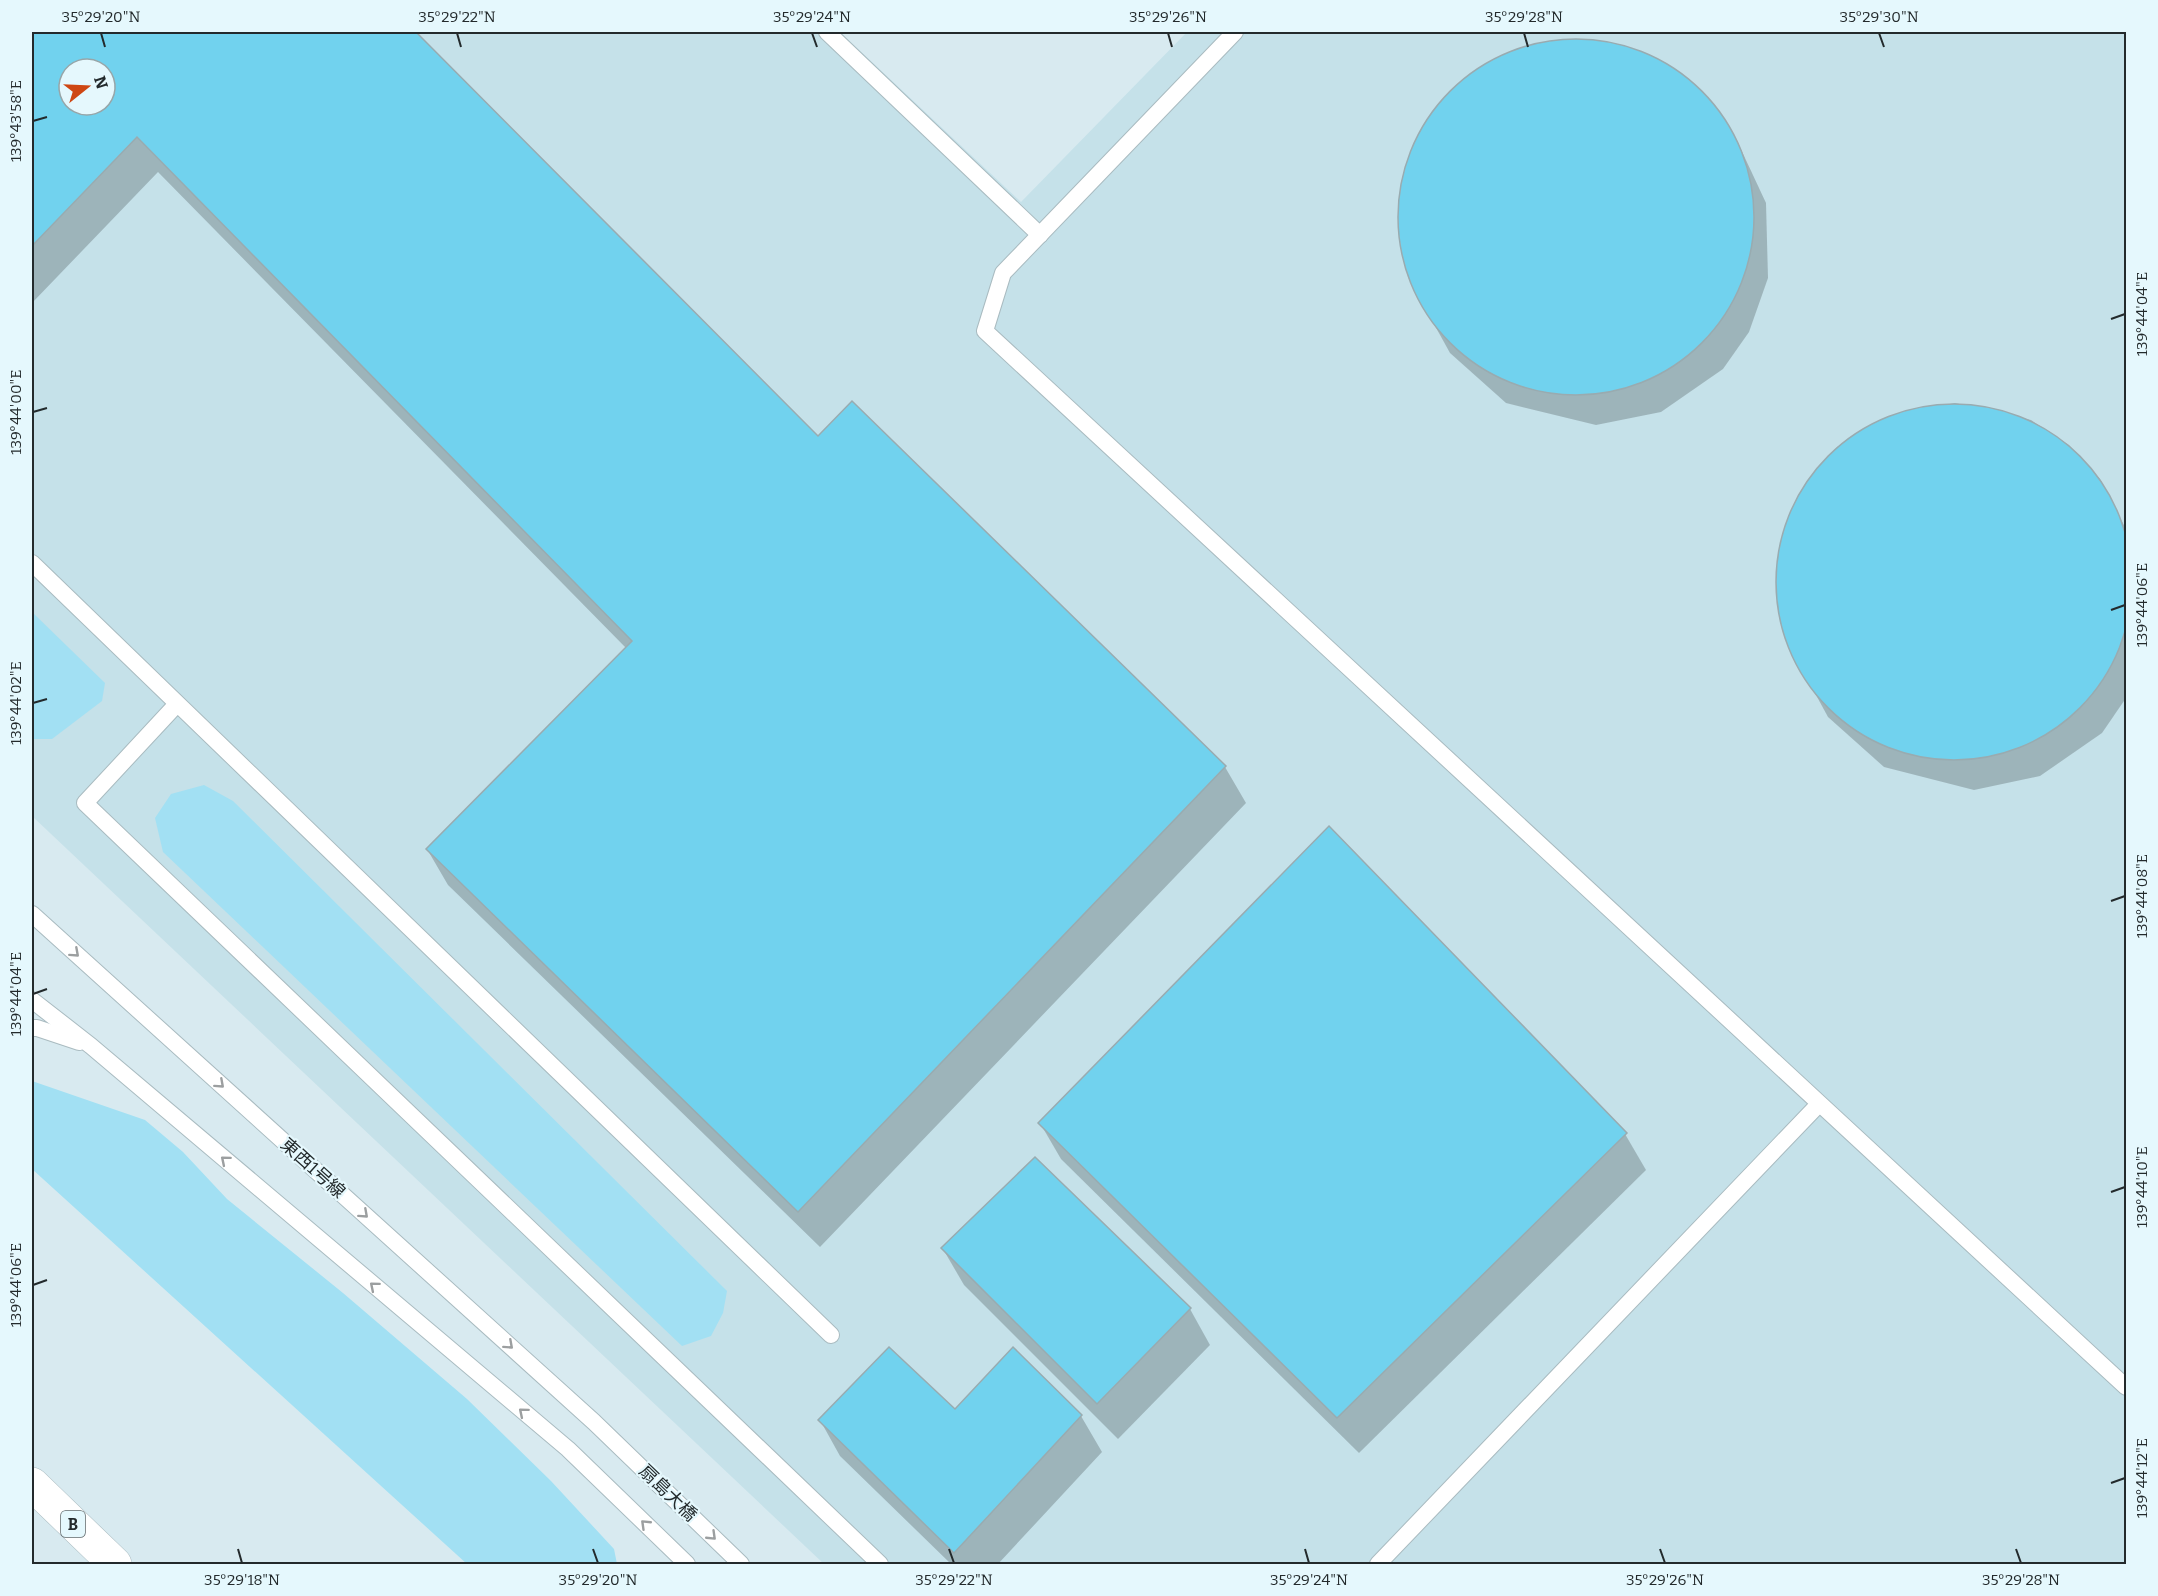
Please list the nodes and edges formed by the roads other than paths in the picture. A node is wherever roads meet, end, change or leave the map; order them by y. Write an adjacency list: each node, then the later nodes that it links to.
1 (827, 32): 3 (lane)
2 (1235, 32): 3 (lane)
3 (1040, 235): 10 (lane)
4 (32, 563): 5 (lane)
5 (177, 704): 11 (lane); 18 (lane)
6 (32, 914): 13 (lane, 東西1号線, one-way to 13)
7 (32, 1000): 9 (lane)
8 (32, 1028): 9 (lane)
9 (91, 1046): 16 (lane, one-way to 9)
10 (1820, 1104): 12 (lane); 19 (lane)
11 (831, 1335)
12 (2127, 1387)
13 (594, 1422): 17 (lane, 扇島大橋, one-way to 17)
14 (32, 1484): 15 (highway, B)
15 (115, 1564)
16 (687, 1564)
17 (741, 1564)
18 (880, 1564)
19 (1378, 1564)

